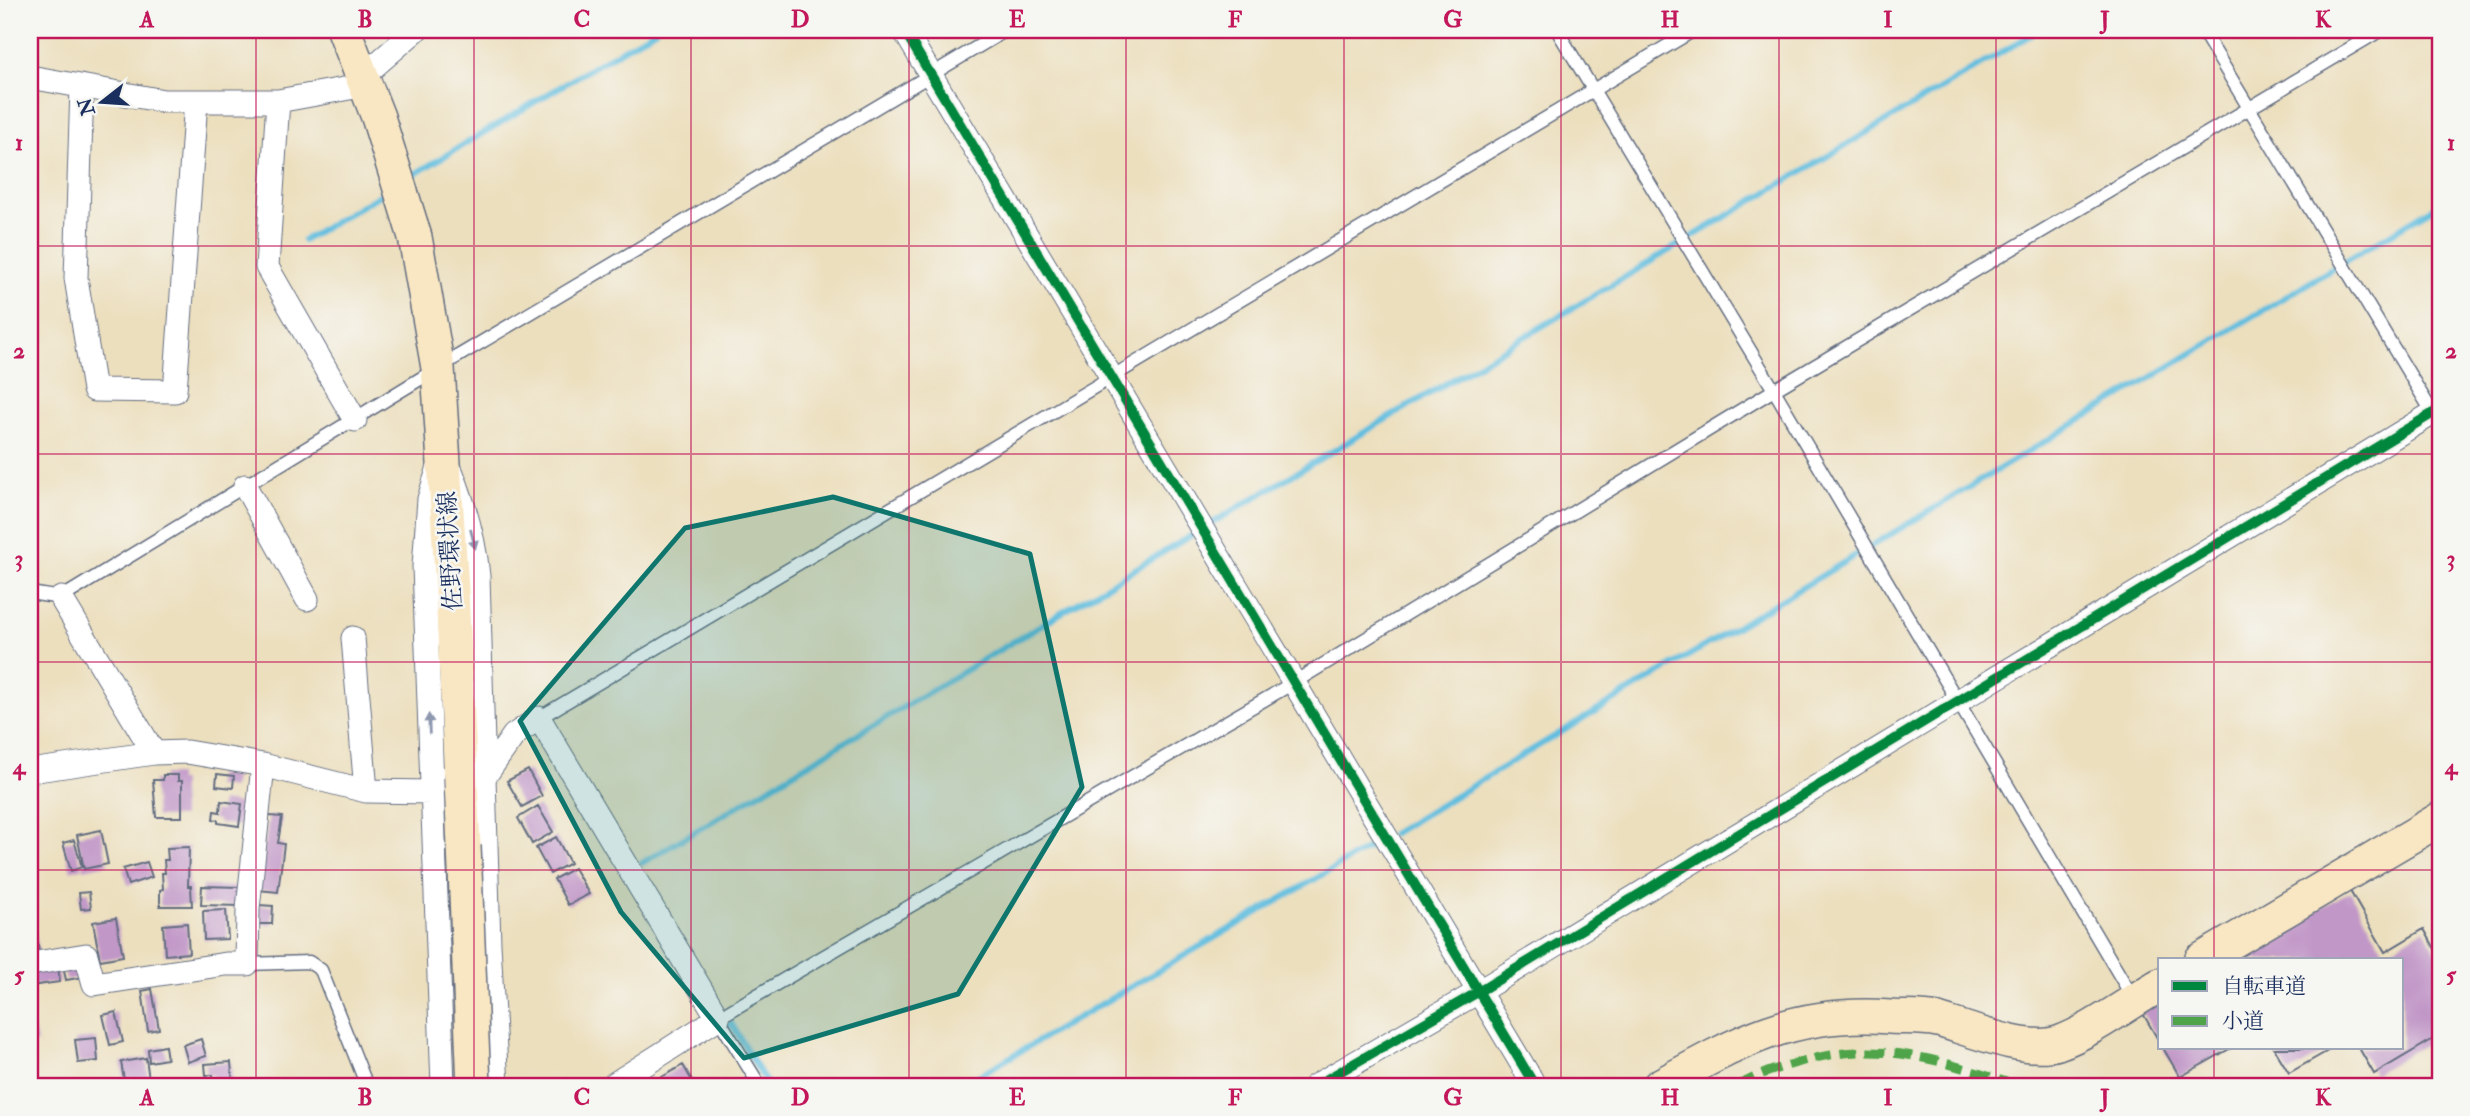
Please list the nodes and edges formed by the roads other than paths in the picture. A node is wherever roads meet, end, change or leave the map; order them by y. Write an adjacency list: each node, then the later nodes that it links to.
1 (344, 30): 11 (main road, 佐野環状線)
2 (416, 30): 11 (street)
3 (904, 30): 9 (street)
4 (1006, 30): 9 (lane)
5 (1557, 30): 13 (lane)
6 (1694, 30): 13 (lane)
7 (2202, 30): 16 (lane)
8 (2381, 30): 16 (lane)
9 (931, 75): 17 (lane); 18 (street)
10 (30, 78): 12 (street)
11 (364, 81): 15 (street); 17 (main road, 佐野環状線)
12 (82, 87): 14 (street); 14 (street)
13 (1593, 90): 18 (lane); 19 (lane)
14 (195, 101): 15 (street)
15 (278, 101): 21 (street)
16 (2249, 109): 19 (lane); 20 (lane)
17 (439, 368): 21 (lane); 22 (main road, 佐野環状線)
18 (1114, 377): 28 (street); 30 (lane)
19 (1774, 390): 28 (lane); 29 (lane)
20 (2438, 416): 29 (street)
21 (355, 420): 23 (lane)
22 (444, 451): 34 (street, one-way to 34); 36 (street, one-way to 22); 48 (main road, 佐野環状線, bridge)
23 (245, 486): 25 (lane); 26 (street)
24 (30, 593): 25 (lane)
25 (61, 598): 31 (street)
26 (307, 599)
27 (353, 638): 35 (street)
28 (1293, 683): 43 (street); 45 (lane)
29 (1957, 702): 43 (street); 44 (lane)
30 (539, 718): 34 (street); 45 (street)
31 (154, 753): 32 (street); 33 (street)
32 (263, 765): 35 (street); 42 (street)
33 (30, 771)
34 (480, 780): 39 (street)
35 (366, 791): 36 (street)
36 (435, 791): 38 (street)
37 (2440, 819): 40 (main road)
38 (439, 944): 39 (lane); 47 (street)
39 (489, 944): 49 (street)
40 (2204, 958)
41 (30, 964): 42 (street)
42 (247, 964): 46 (lane)
43 (1478, 992): 52 (street); 53 (street)
44 (2147, 992): 54 (main road)
45 (718, 1018): 50 (street); 51 (lane)
46 (367, 1086)
47 (443, 1086)
48 (474, 1086)
49 (497, 1086)
50 (611, 1086)
51 (760, 1086)
52 (1315, 1086)
53 (1535, 1086)
54 (1659, 1086)

